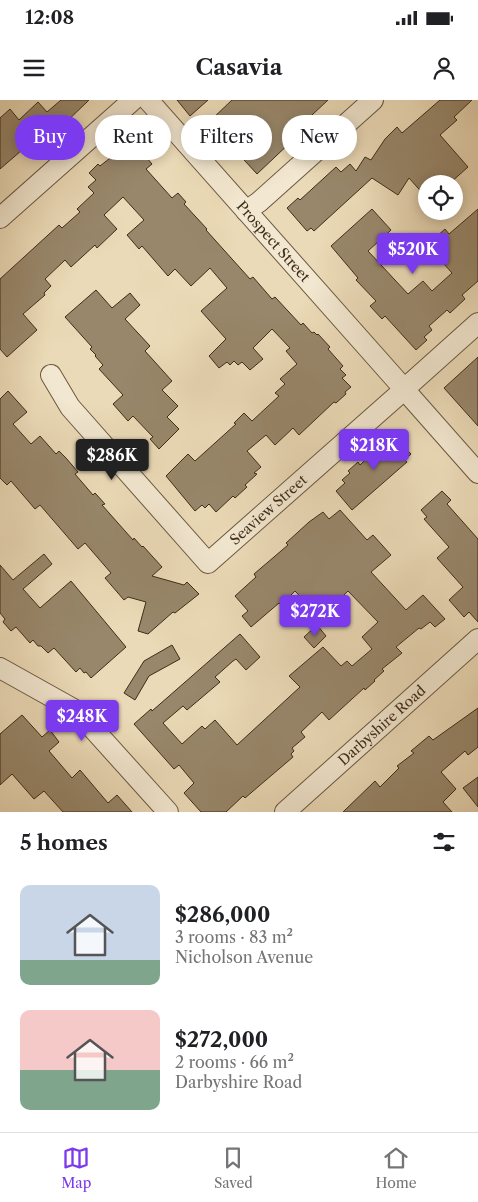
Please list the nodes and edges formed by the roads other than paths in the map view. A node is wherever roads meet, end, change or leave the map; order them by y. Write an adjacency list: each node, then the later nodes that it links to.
1 (134, 100): 5 (street)
2 (148, 100): 4 (street, Prospect Street)
3 (373, 100): 4 (street)
4 (246, 211): 8 (street, Prospect Street)
5 (0, 218)
6 (478, 324): 8 (street, Seaview Street)
7 (51, 375): 8 (street, Seaview Street)
8 (404, 389): 9 (street, Prospect Street)
9 (478, 473)
10 (478, 639): 13 (street, Darbyshire Road)
11 (0, 668): 12 (street)
12 (168, 812)
13 (285, 812)

